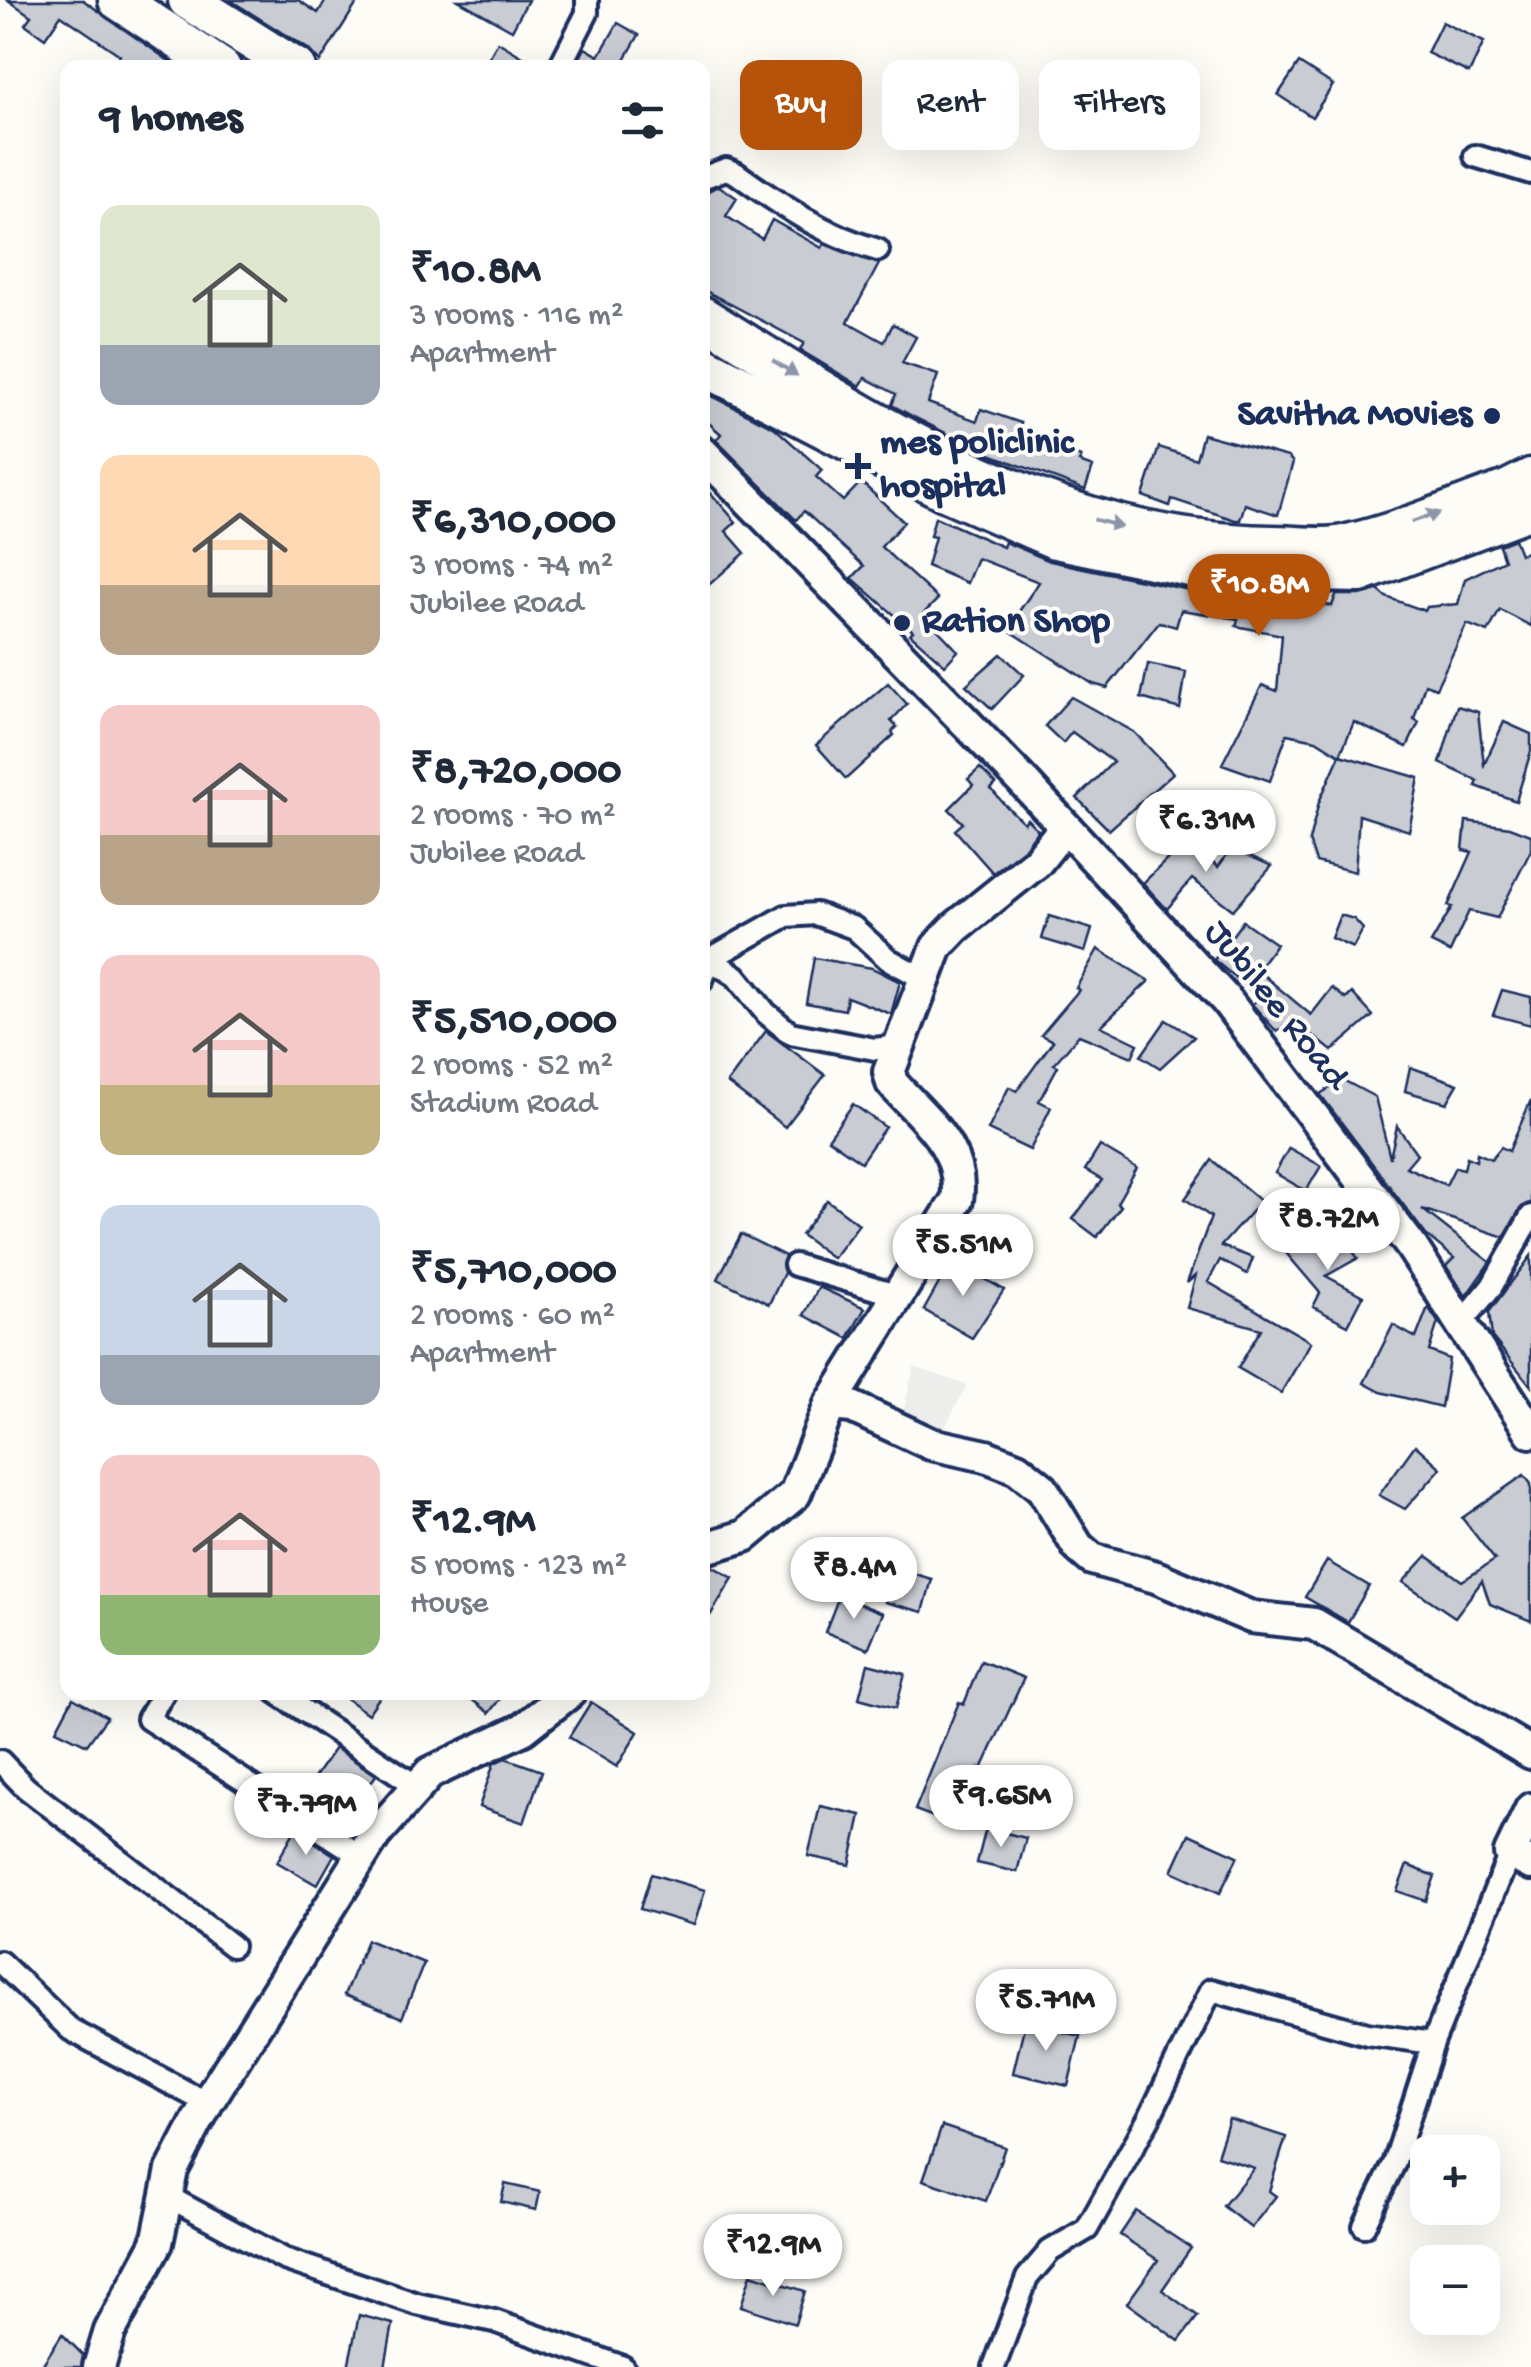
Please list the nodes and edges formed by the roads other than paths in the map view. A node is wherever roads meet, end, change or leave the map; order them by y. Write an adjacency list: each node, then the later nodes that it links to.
1 (118, 0): 4 (highway)
2 (188, 0): 5 (highway)
3 (587, 0): 6 (street)
4 (209, 60)
5 (283, 60)
6 (562, 60)
7 (1475, 156): 8 (street)
8 (1531, 174)
9 (710, 175): 10 (street)
10 (878, 250)
11 (710, 321): 14 (highway, one-way to 14)
12 (710, 369): 15 (highway)
13 (710, 460): 16 (street, Jubilee Road)
14 (1531, 478)
15 (1531, 509)
16 (1065, 827): 19 (street); 24 (street, Jubilee Road)
17 (710, 954): 19 (street)
18 (710, 959): 20 (street)
19 (924, 979): 20 (street)
20 (898, 1046): 23 (street)
21 (1531, 1216): 24 (street)
22 (795, 1265): 23 (street)
23 (899, 1296): 25 (street)
24 (1461, 1324): 26 (street, Jubilee Road)
25 (830, 1405): 27 (street); 31 (street)
26 (1531, 1432)
27 (710, 1547)
28 (159, 1700): 35 (street)
29 (288, 1700): 33 (street)
30 (560, 1700): 33 (street)
31 (1531, 1754)
32 (0, 1761): 37 (street)
33 (418, 1786): 35 (street)
34 (1531, 1808): 36 (street)
35 (361, 1856): 40 (street)
36 (1520, 1858): 39 (street)
37 (232, 1946)
38 (0, 1962): 40 (street)
39 (1433, 2043): 42 (street); 45 (street)
40 (207, 2103): 41 (street)
41 (167, 2196): 43 (street); 44 (street)
42 (1364, 2226)
43 (99, 2367)
44 (623, 2367)
45 (994, 2367)

